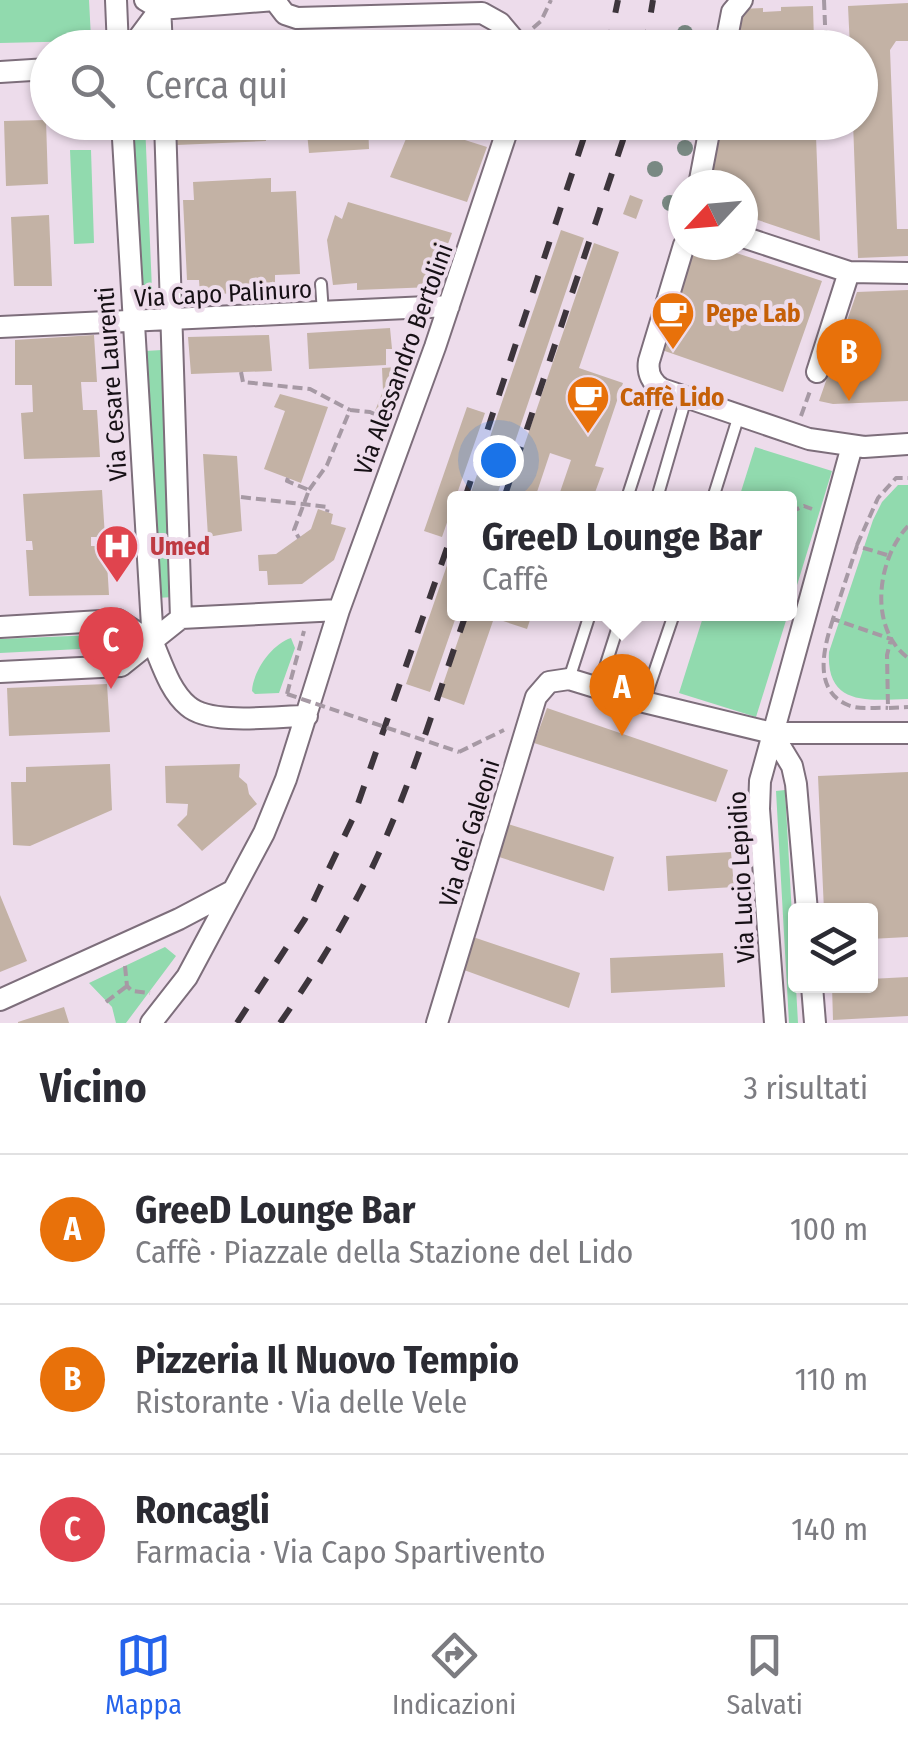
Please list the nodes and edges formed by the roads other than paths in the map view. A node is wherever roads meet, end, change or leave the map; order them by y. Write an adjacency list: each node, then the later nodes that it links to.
1 (116, 0): 5 (street)
2 (274, 0): 4 (street); 8 (street)
3 (742, 0): 9 (street)
4 (155, 3): 6 (street); 7 (street)
5 (117, 30)
6 (141, 30)
7 (159, 30)
8 (506, 30)
9 (728, 30)
10 (30, 70): 11 (street)
11 (0, 72)
12 (123, 140): 25 (street, Via Cesare Laurenti)
13 (166, 140): 24 (street)
14 (504, 140): 22 (street, Via Alessandro Bertolini)
15 (708, 140): 16 (street)
16 (702, 170)
17 (758, 242): 19 (street)
18 (680, 260): 28 (street)
19 (849, 272): 20 (street); 27 (street)
20 (908, 273)
21 (320, 284): 23 (lane)
22 (449, 306): 23 (street, Via Capo Palinuro); 36 (street, Via Alessandro Bertolini)
23 (323, 313): 24 (street, Via Capo Palinuro)
24 (174, 320): 25 (street, Via Capo Palinuro); 37 (street)
25 (132, 322): 26 (street, Via Capo Palinuro); 42 (street, Via Cesare Laurenti)
26 (0, 327)
27 (816, 372)
28 (662, 389): 29 (street); 33 (lane)
29 (686, 397): 30 (street); 34 (lane)
30 (740, 414): 32 (street); 35 (lane)
31 (908, 444): 32 (street)
32 (852, 446): 48 (street, Via Lucio Lepidio)
33 (629, 491)
34 (660, 491)
35 (715, 491)
36 (339, 610): 37 (street); 47 (street, Via Alessandro Bertolini)
37 (182, 618): 42 (street)
38 (588, 621): 44 (lane)
39 (620, 621): 45 (lane)
40 (672, 621): 46 (lane)
41 (0, 626): 42 (street)
42 (153, 643): 43 (street); 47 (street)
43 (0, 672)
44 (568, 679): 45 (street); 55 (street, Via dei Galeoni)
45 (598, 689): 46 (street)
46 (644, 702): 48 (street)
47 (307, 716): 50 (street, Via Alessandro Bertolini)
48 (772, 733): 49 (street); 51 (street); 56 (street, Via Lucio Lepidio)
49 (908, 733)
50 (232, 891): 53 (street); 54 (street, Via Alessandro Bertolini)
51 (806, 903)
52 (813, 993): 57 (street)
53 (0, 1000)
54 (151, 1023)
55 (438, 1023)
56 (775, 1023)
57 (815, 1023)

